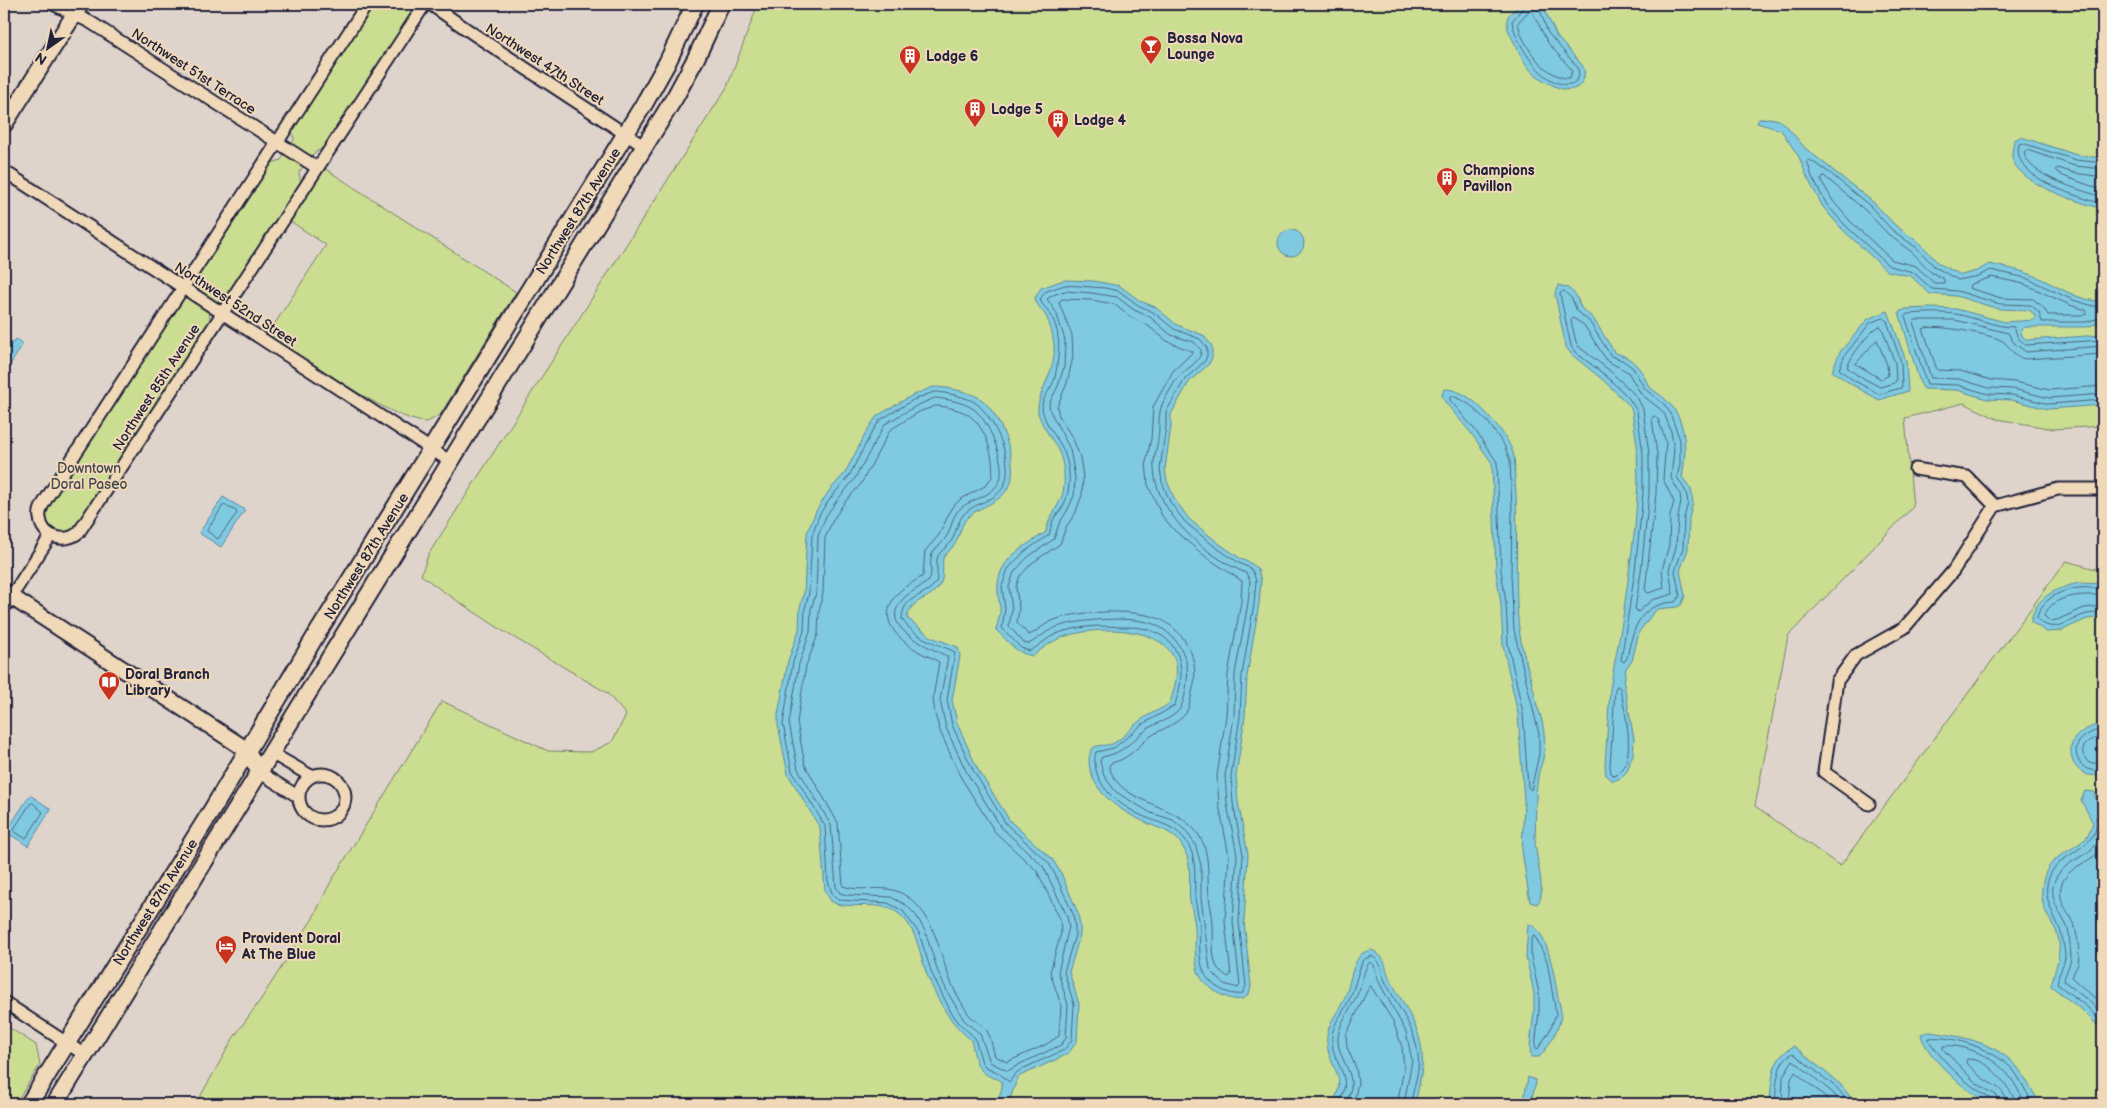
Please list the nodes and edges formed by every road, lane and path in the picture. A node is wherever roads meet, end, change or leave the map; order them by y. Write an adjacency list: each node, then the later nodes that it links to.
1 (53, 4): 7 (street, Northwest 51st Terrace)
2 (367, 4): 10 (street)
3 (424, 4): 12 (street, Northwest 85th Avenue)
4 (430, 4): 9 (street, Northwest 47th Street)
5 (695, 4): 9 (main road, Northwest 87th Avenue)
6 (721, 4): 11 (main road, Northwest 87th Avenue)
7 (78, 9): 8 (street); 10 (street, Northwest 51st Terrace)
8 (4, 126)
9 (625, 134): 11 (street, Northwest 47th Street); 16 (main road, Northwest 87th Avenue)
10 (278, 143): 12 (street, Northwest 51st Terrace); 14 (street)
11 (645, 147): 17 (main road, Northwest 87th Avenue)
12 (316, 167): 15 (street, Northwest 85th Avenue)
13 (4, 171): 14 (street, Northwest 52nd Street)
14 (183, 288): 15 (street, Northwest 52nd Street); 21 (street)
15 (222, 313): 16 (street, Northwest 52nd Street); 21 (street, Northwest 85th Avenue)
16 (431, 450): 17 (street, Northwest 52nd Street); 23 (main road, Northwest 87th Avenue)
17 (451, 462): 24 (main road, Northwest 87th Avenue)
18 (1915, 469): 20 (street)
19 (2103, 489): 20 (street)
20 (1995, 506): 28 (street)
21 (51, 536): 22 (street)
22 (6, 599): 23 (street)
23 (247, 750): 24 (street); 25 (street); 30 (main road, Northwest 87th Avenue)
24 (271, 753): 25 (main road, Northwest 87th Avenue); 26 (street)
25 (259, 772): 27 (street); 31 (main road, Northwest 87th Avenue)
26 (311, 776): 27 (street); 27 (street)
27 (299, 796)
28 (1869, 804)
29 (4, 1002): 30 (street)
30 (67, 1042): 31 (street); 32 (main road, Northwest 87th Avenue)
31 (86, 1054): 33 (main road, Northwest 87th Avenue)
32 (29, 1104)
33 (55, 1104)

